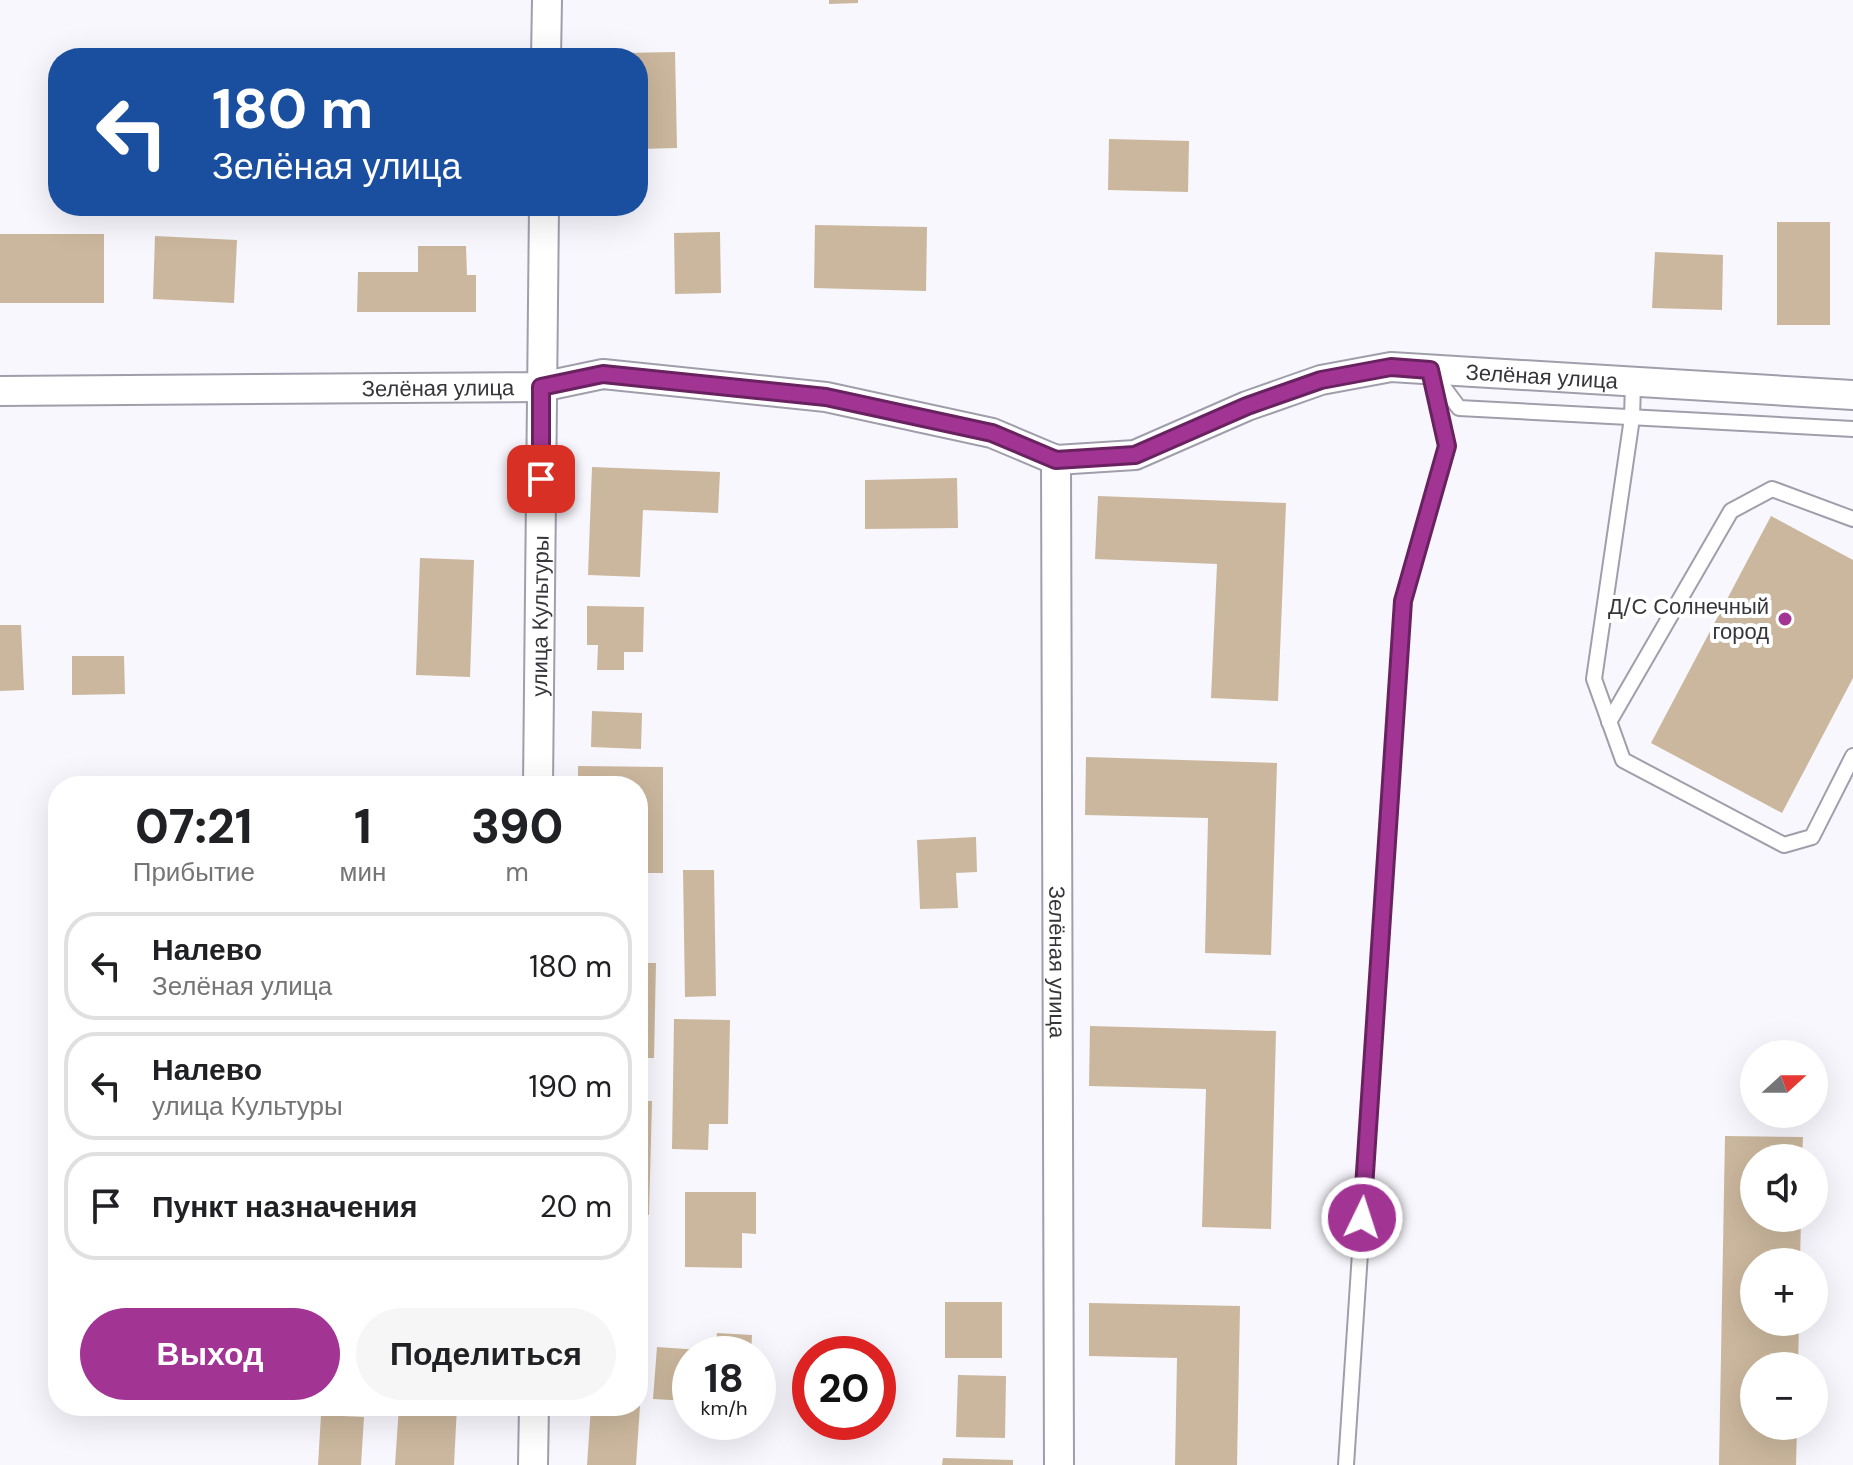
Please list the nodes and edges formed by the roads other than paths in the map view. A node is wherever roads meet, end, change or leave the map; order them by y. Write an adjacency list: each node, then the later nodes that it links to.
1 (547, 0): 2 (street)
2 (546, 48)
3 (544, 216): 6 (street, улица Культуры)
4 (1430, 370): 5 (street, Зелёная улица); 9 (lane); 11 (street, Зелёная улица); 19 (lane)
5 (1633, 383): 8 (street, Зелёная улица); 9 (lane)
6 (541, 387): 7 (street, Зелёная улица); 11 (street, Зелёная улица); 15 (street, улица Культуры)
7 (0, 391)
8 (1853, 395)
9 (1632, 418): 10 (lane); 13 (lane)
10 (1853, 429)
11 (1056, 460): 18 (street, Зелёная улица)
12 (1853, 519): 13 (lane)
13 (1609, 722): 14 (lane)
14 (1853, 756)
15 (538, 776)
16 (534, 1416): 17 (street)
17 (533, 1465)
18 (1059, 1465)
19 (1346, 1465)

